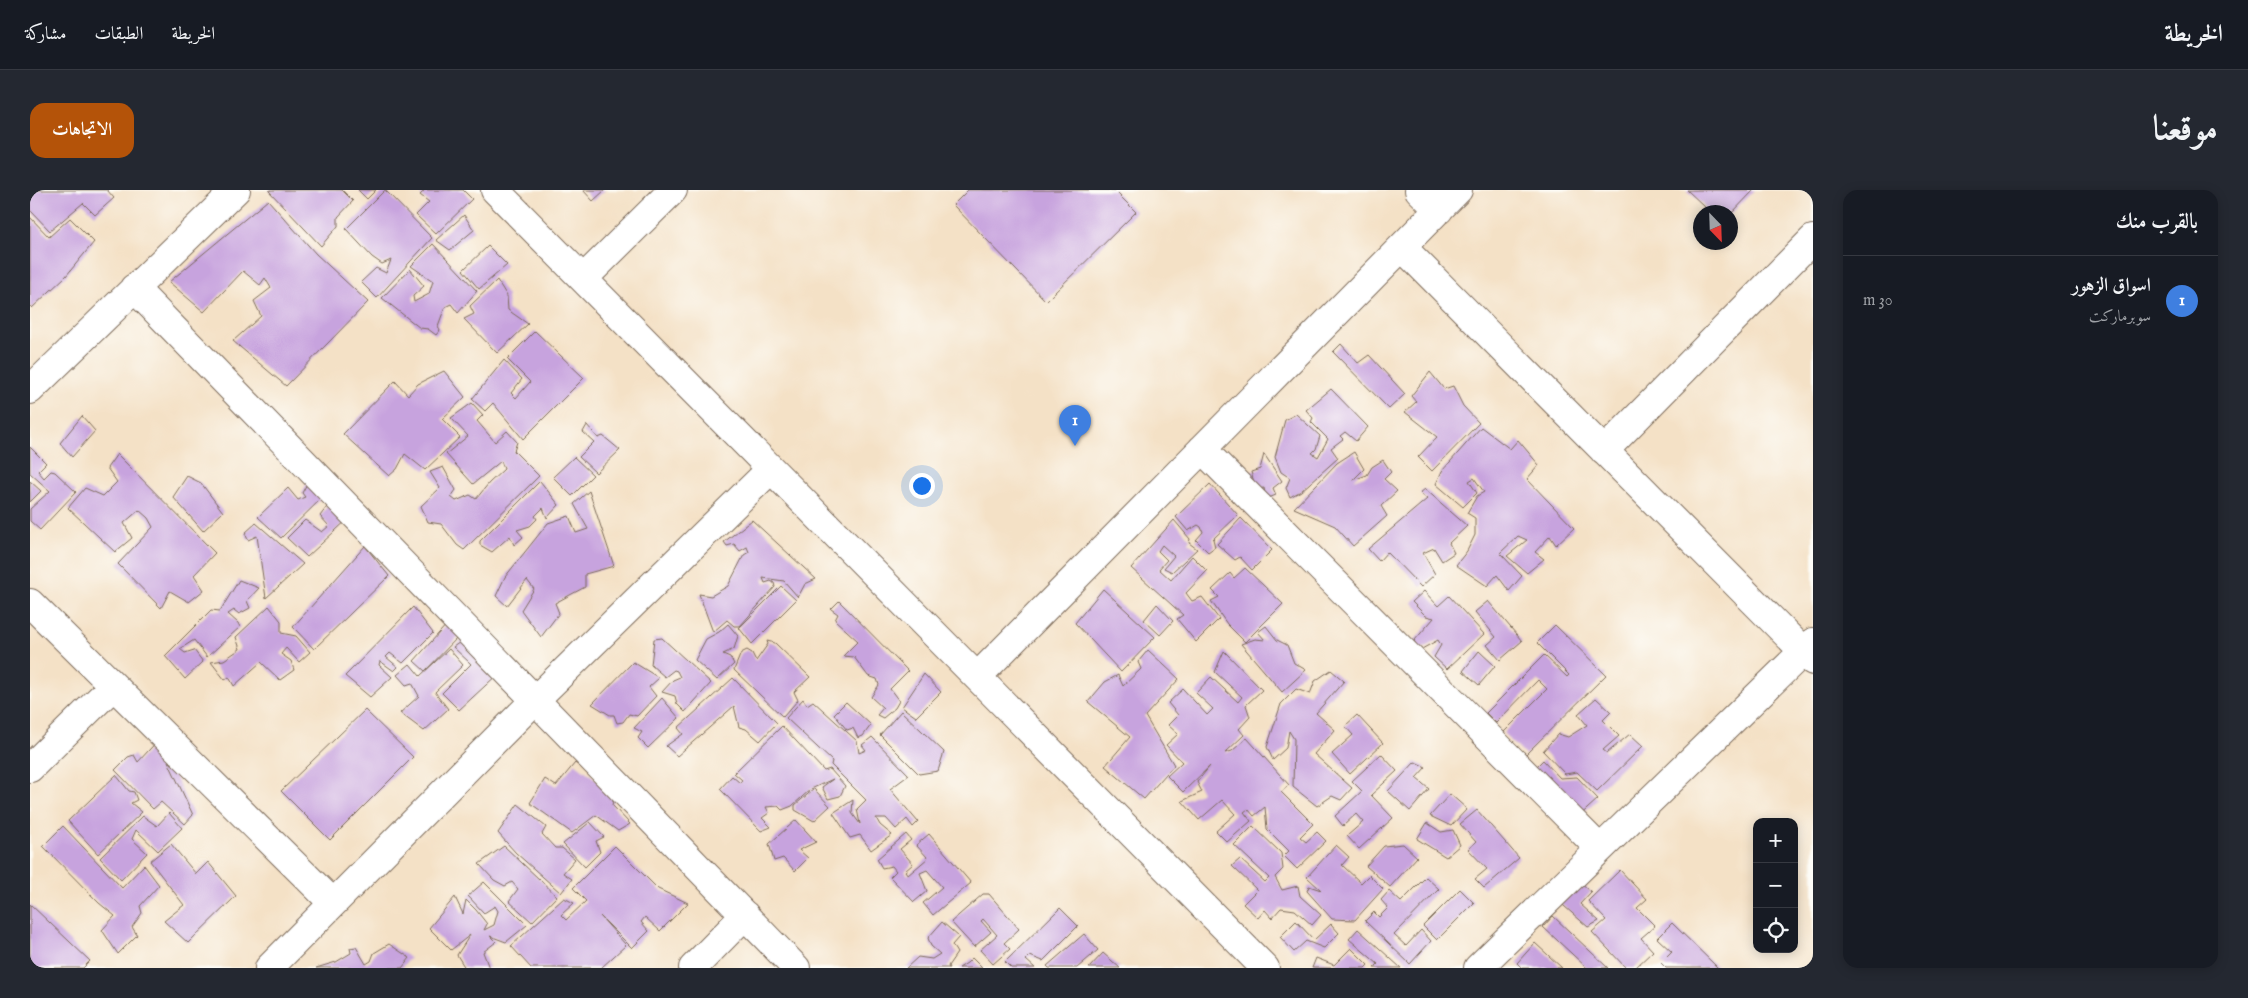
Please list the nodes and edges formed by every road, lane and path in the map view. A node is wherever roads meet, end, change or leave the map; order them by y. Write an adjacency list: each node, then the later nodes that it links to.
1 (236, 190): 10 (street)
2 (495, 190): 9 (street)
3 (673, 190): 9 (street)
4 (1419, 190): 6 (street)
5 (1458, 190): 6 (street)
6 (1439, 210): 8 (street)
7 (1813, 239): 13 (street)
8 (1402, 247): 12 (street); 13 (street)
9 (583, 279): 14 (street)
10 (134, 288): 11 (street); 19 (street)
11 (30, 390)
12 (1202, 449): 17 (street); 21 (street)
13 (1604, 451): 16 (street)
14 (771, 469): 17 (street); 19 (street)
15 (30, 603): 18 (street)
16 (1810, 651): 21 (street)
17 (977, 677): 27 (street)
18 (113, 686): 20 (street); 22 (street)
19 (535, 700): 22 (street); 23 (street)
20 (30, 768)
21 (1600, 849): 28 (street)
22 (333, 903): 24 (street)
23 (745, 916): 25 (street); 26 (street)
24 (269, 968)
25 (693, 968)
26 (796, 968)
27 (1265, 968)
28 (1478, 968)

